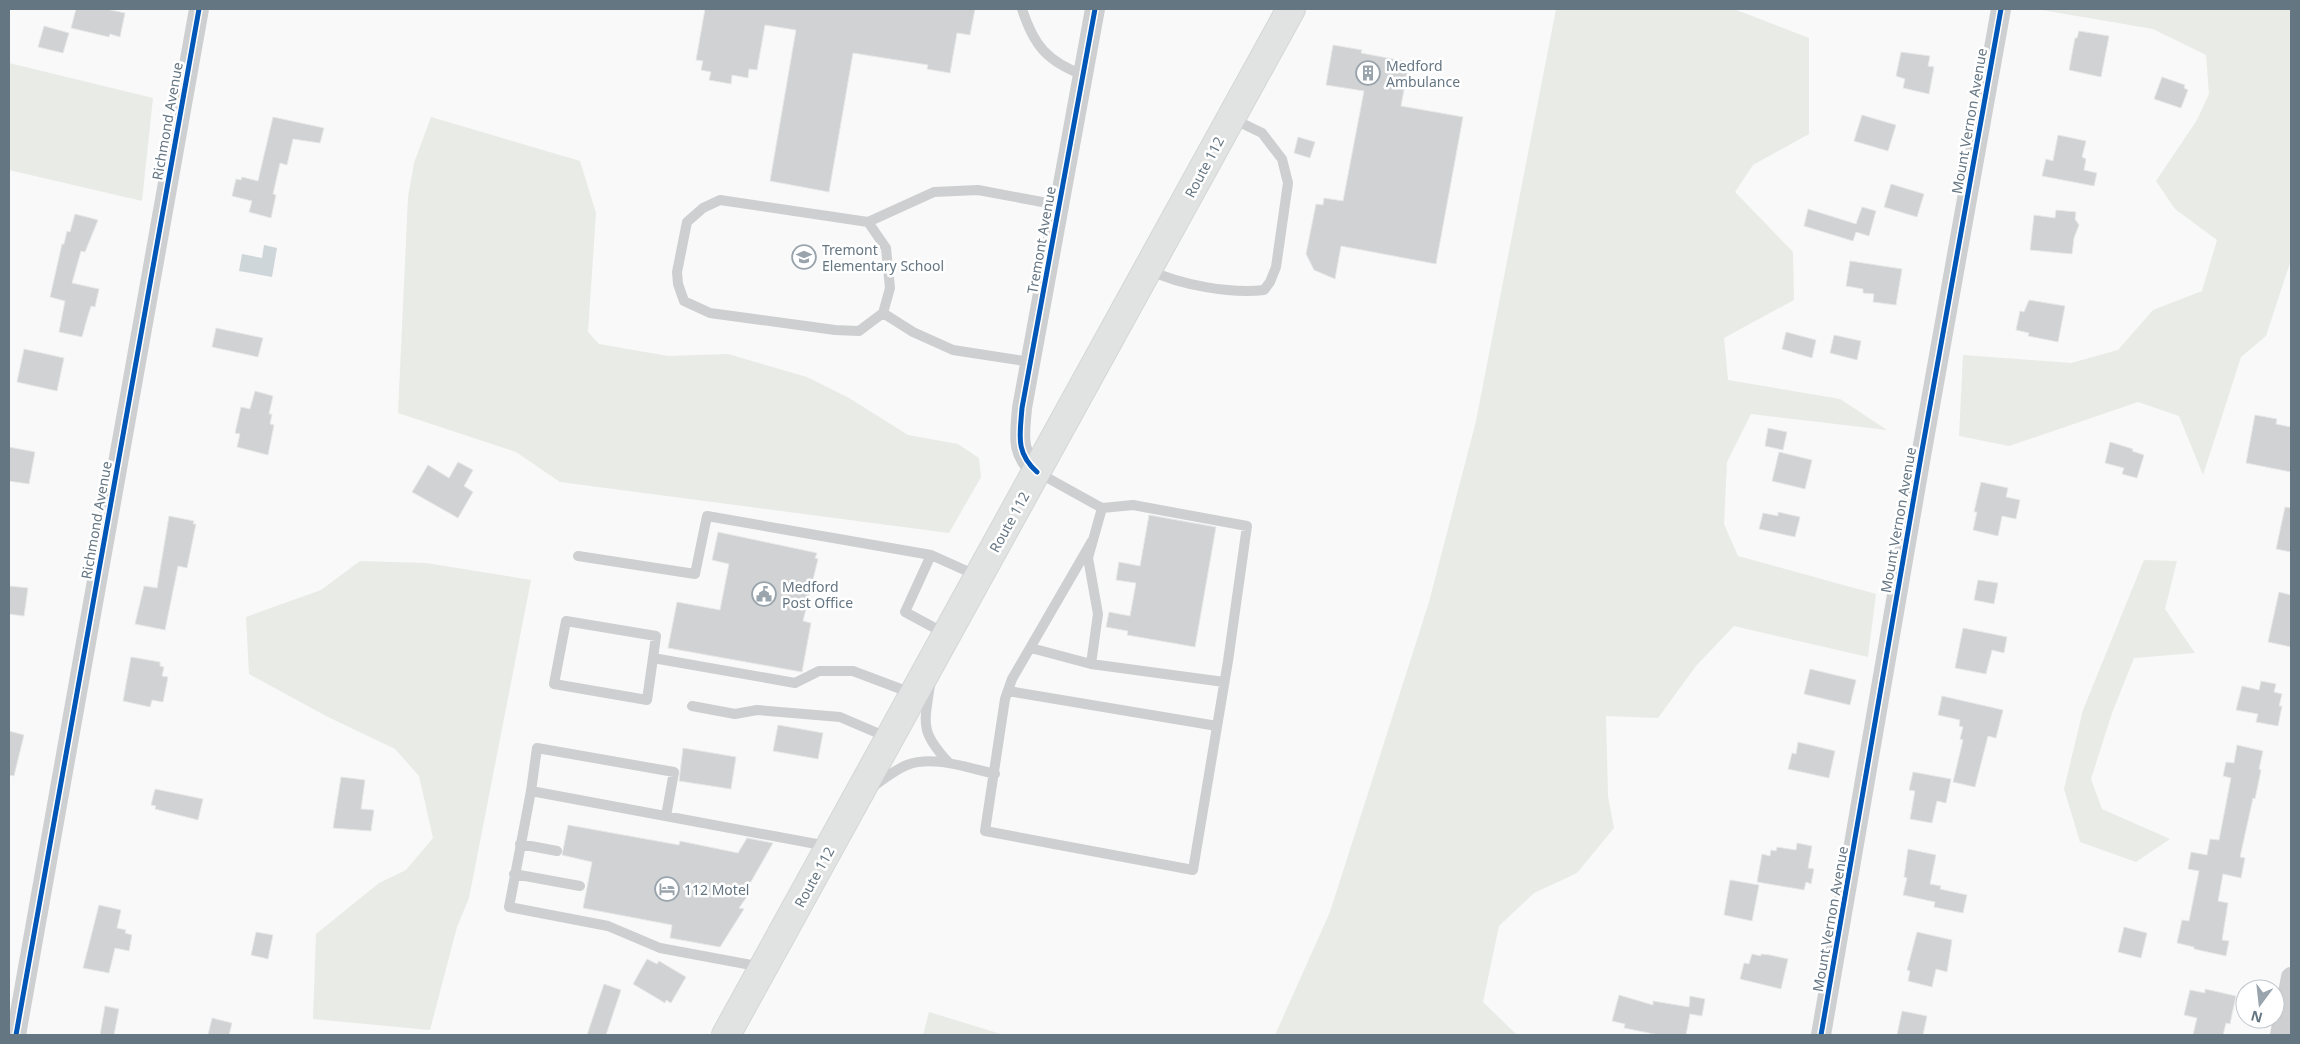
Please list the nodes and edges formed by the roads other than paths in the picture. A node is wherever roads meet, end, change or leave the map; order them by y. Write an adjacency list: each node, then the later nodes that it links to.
1 (199, 9): 42 (street, Richmond Avenue)
2 (1022, 9): 6 (lane)
3 (1095, 9): 6 (street, Tremont Avenue)
4 (1291, 9): 7 (main road, Route 112)
5 (2001, 9): 44 (street, Mount Vernon Avenue)
6 (1083, 75): 8 (street, Tremont Avenue)
7 (1230, 117): 10 (main road, Route 112); 10 (lane)
8 (1058, 206): 9 (lane); 12 (street, Tremont Avenue)
9 (868, 222): 11 (lane); 11 (lane)
10 (1148, 270): 13 (main road, Route 112)
11 (883, 313): 12 (lane)
12 (1030, 362): 13 (street, Tremont Avenue)
13 (1037, 472): 14 (lane); 18 (main road, Route 112)
14 (1102, 508): 15 (lane); 24 (lane)
15 (1092, 541): 20 (lane); 23 (lane)
16 (931, 555): 17 (lane); 18 (lane); 19 (lane)
17 (578, 556)
18 (980, 576): 19 (main road, Route 112)
19 (947, 635): 22 (main road, Route 112)
20 (1031, 648): 23 (lane); 25 (lane)
21 (653, 658): 21 (lane); 26 (lane)
22 (933, 661): 26 (main road, Route 112); 30 (lane)
23 (1091, 664): 24 (lane)
24 (1224, 682): 28 (lane)
25 (1008, 691): 28 (lane); 31 (lane)
26 (915, 694): 29 (main road, Route 112)
27 (692, 706): 29 (lane)
28 (1217, 726): 31 (lane)
29 (890, 738): 33 (main road, Route 112)
30 (949, 763): 31 (lane); 33 (lane)
31 (995, 774)
32 (531, 791): 34 (lane); 34 (lane); 35 (lane)
33 (858, 796): 36 (main road, Route 112)
34 (666, 816): 36 (lane)
35 (520, 844): 37 (lane); 38 (lane)
36 (831, 846): 40 (main road, Route 112)
37 (557, 851)
38 (514, 874): 39 (lane); 40 (lane)
39 (580, 886)
40 (764, 967): 43 (main road, Route 112)
41 (2291, 977): 45 (street)
42 (16, 1035)
43 (726, 1035)
44 (1821, 1035)
45 (2280, 1035)

